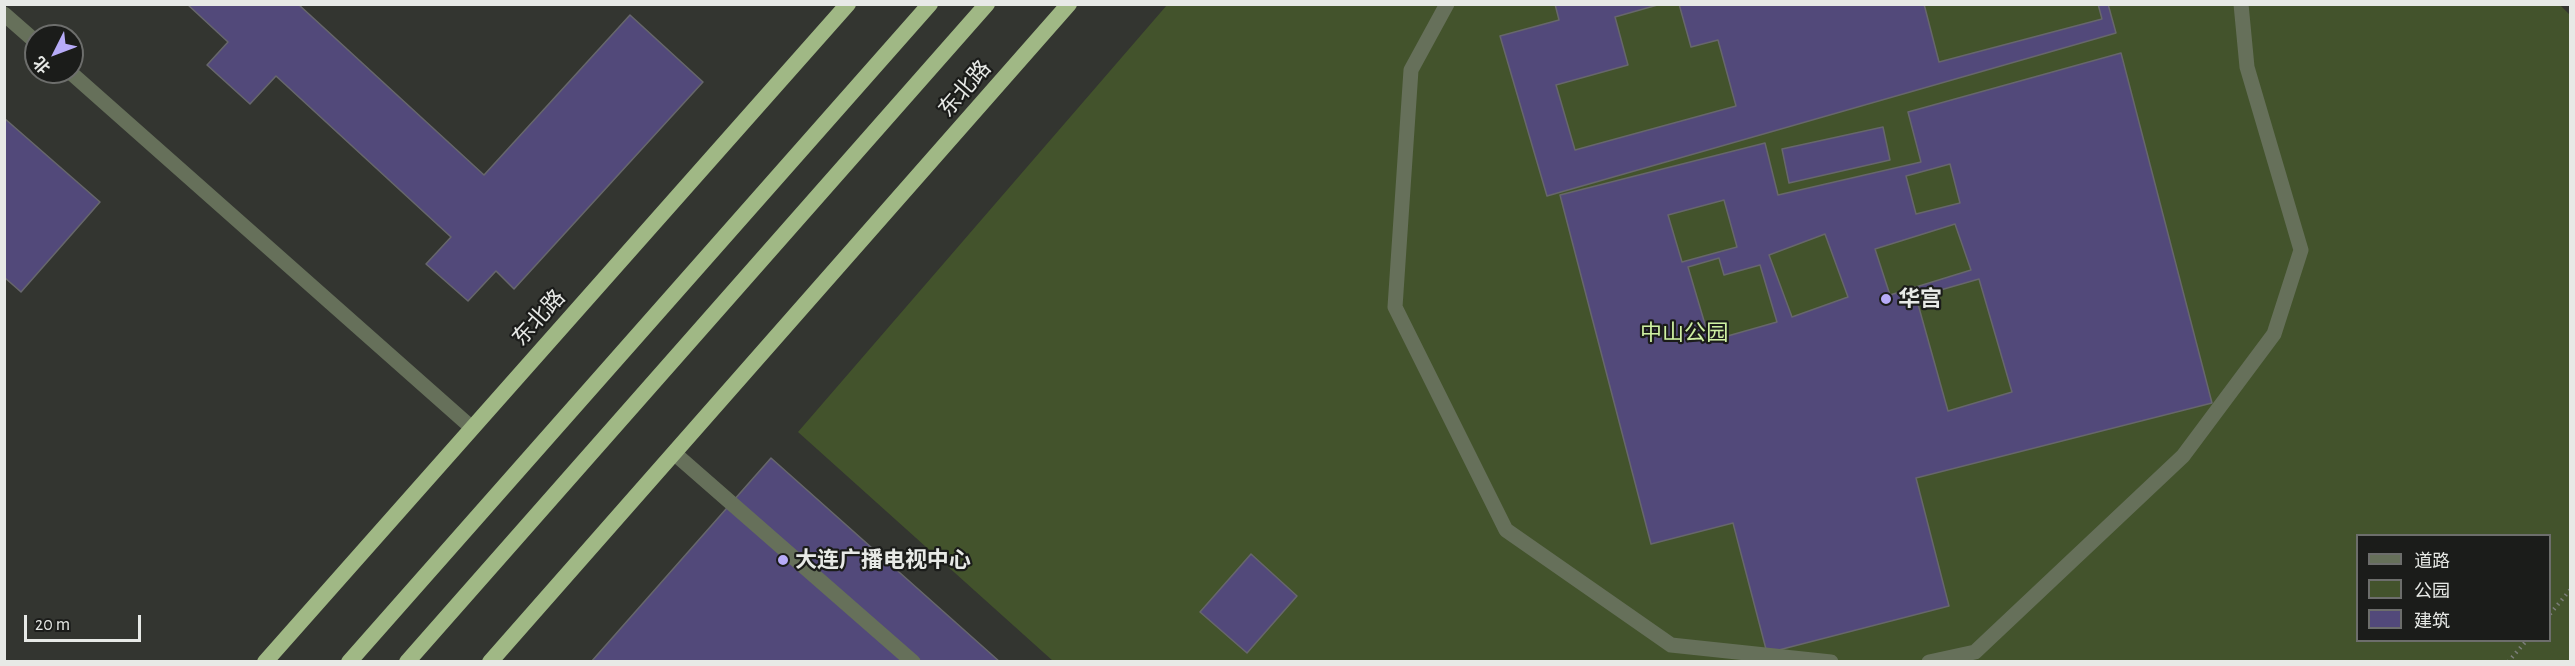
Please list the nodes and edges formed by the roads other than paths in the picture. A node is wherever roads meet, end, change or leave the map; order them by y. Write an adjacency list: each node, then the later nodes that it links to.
1 (848, 4): 10 (highway, 东北路)
2 (930, 4): 13 (highway)
3 (987, 4): 14 (highway, 东北路)
4 (1069, 4): 11 (highway, 东北路)
5 (1447, 4): 17 (street)
6 (2241, 4): 18 (street)
7 (4, 14): 8 (street)
8 (24, 32)
9 (83, 84): 10 (street)
10 (472, 428): 12 (highway, 东北路)
11 (674, 453): 15 (highway, 东北路); 16 (street)
12 (265, 662)
13 (349, 662)
14 (407, 662)
15 (490, 662)
16 (913, 662)
17 (1831, 662)
18 (1929, 662)

